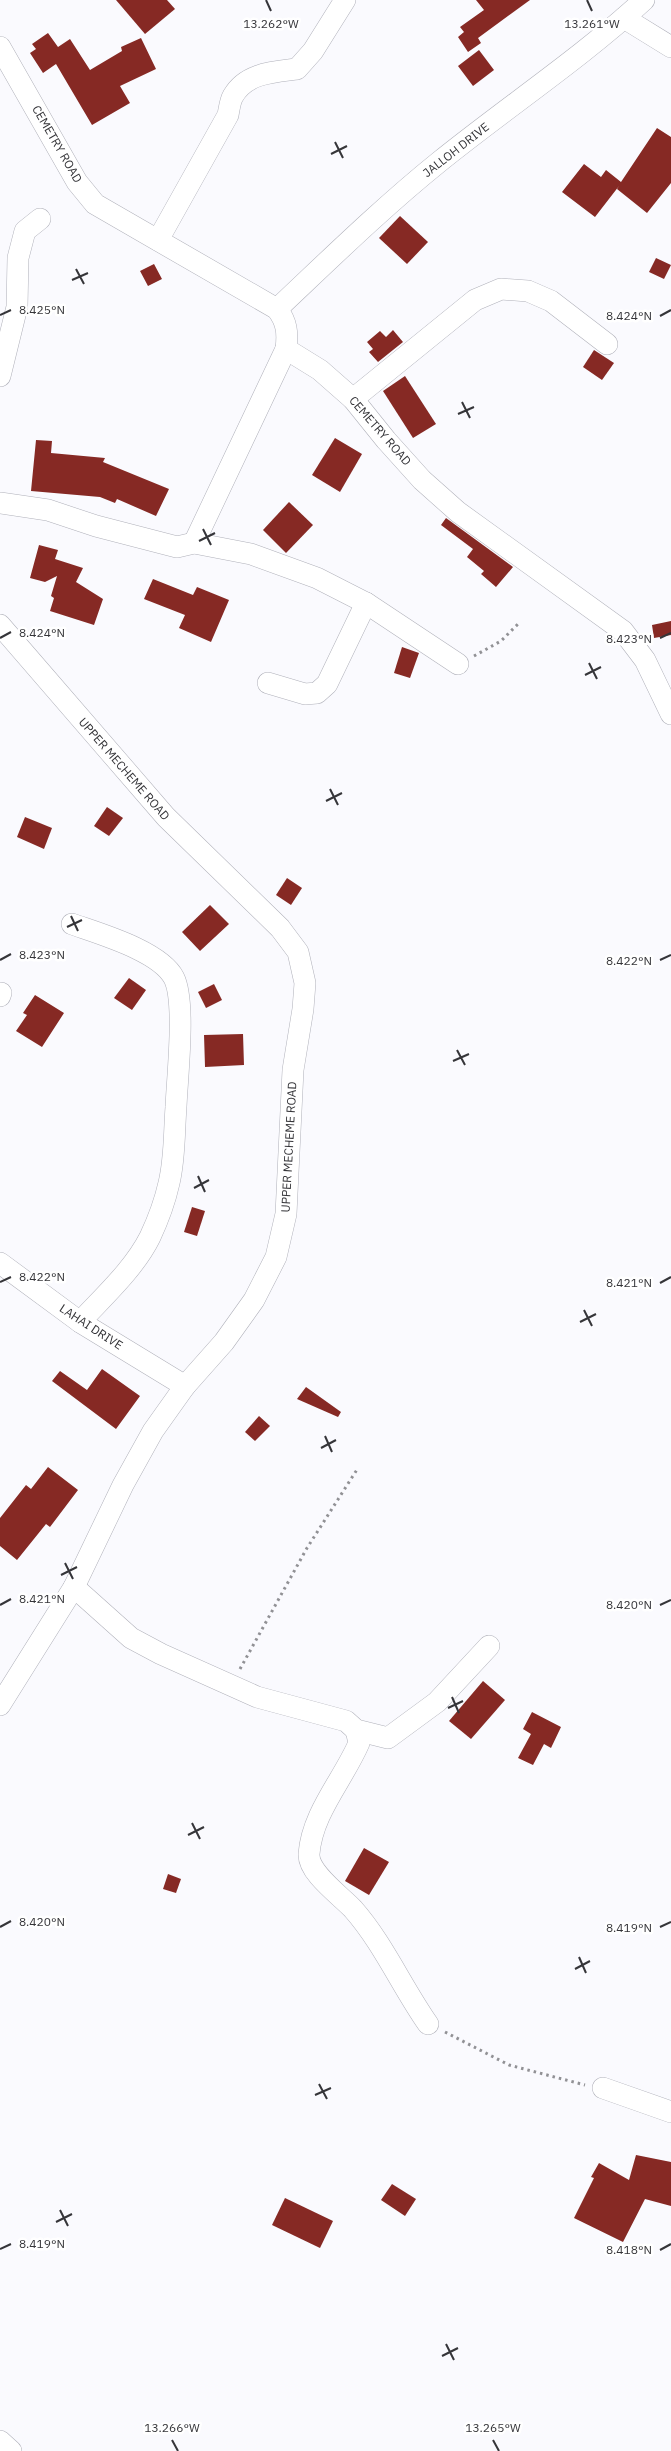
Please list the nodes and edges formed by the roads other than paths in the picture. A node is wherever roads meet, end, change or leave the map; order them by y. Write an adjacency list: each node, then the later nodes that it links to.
1 (345, 0): 8 (street)
2 (644, 0): 3 (street, JALLOH DRIVE)
3 (624, 18): 4 (street); 9 (street, JALLOH DRIVE)
4 (671, 46)
5 (0, 47): 6 (street, CEMETRY ROAD)
6 (8, 74): 8 (street, CEMETRY ROAD)
7 (40, 219): 12 (street)
8 (158, 240): 9 (street, CEMETRY ROAD)
9 (277, 309): 11 (street)
10 (607, 344): 13 (street)
11 (286, 349): 13 (street, CEMETRY ROAD); 15 (street)
12 (0, 376)
13 (353, 398): 20 (street, CEMETRY ROAD)
14 (0, 503): 15 (street)
15 (194, 543): 16 (street)
16 (366, 603): 18 (street); 19 (street)
17 (0, 625): 24 (street, UPPER MECHEME ROAD)
18 (458, 664)
19 (268, 683)
20 (671, 714)
21 (72, 924): 23 (street)
22 (0, 1263): 23 (street, LAHAI DRIVE)
23 (80, 1322): 24 (street, LAHAI DRIVE)
24 (185, 1386): 25 (street, UPPER MECHEME ROAD)
25 (74, 1587): 27 (street, UPPER MECHEME ROAD); 28 (street)
26 (489, 1646): 28 (street)
27 (0, 1705)
28 (356, 1730): 29 (street)
29 (428, 2024)
30 (604, 2088): 31 (street)
31 (671, 2112)
32 (0, 2441): 33 (street)
33 (11, 2451)

